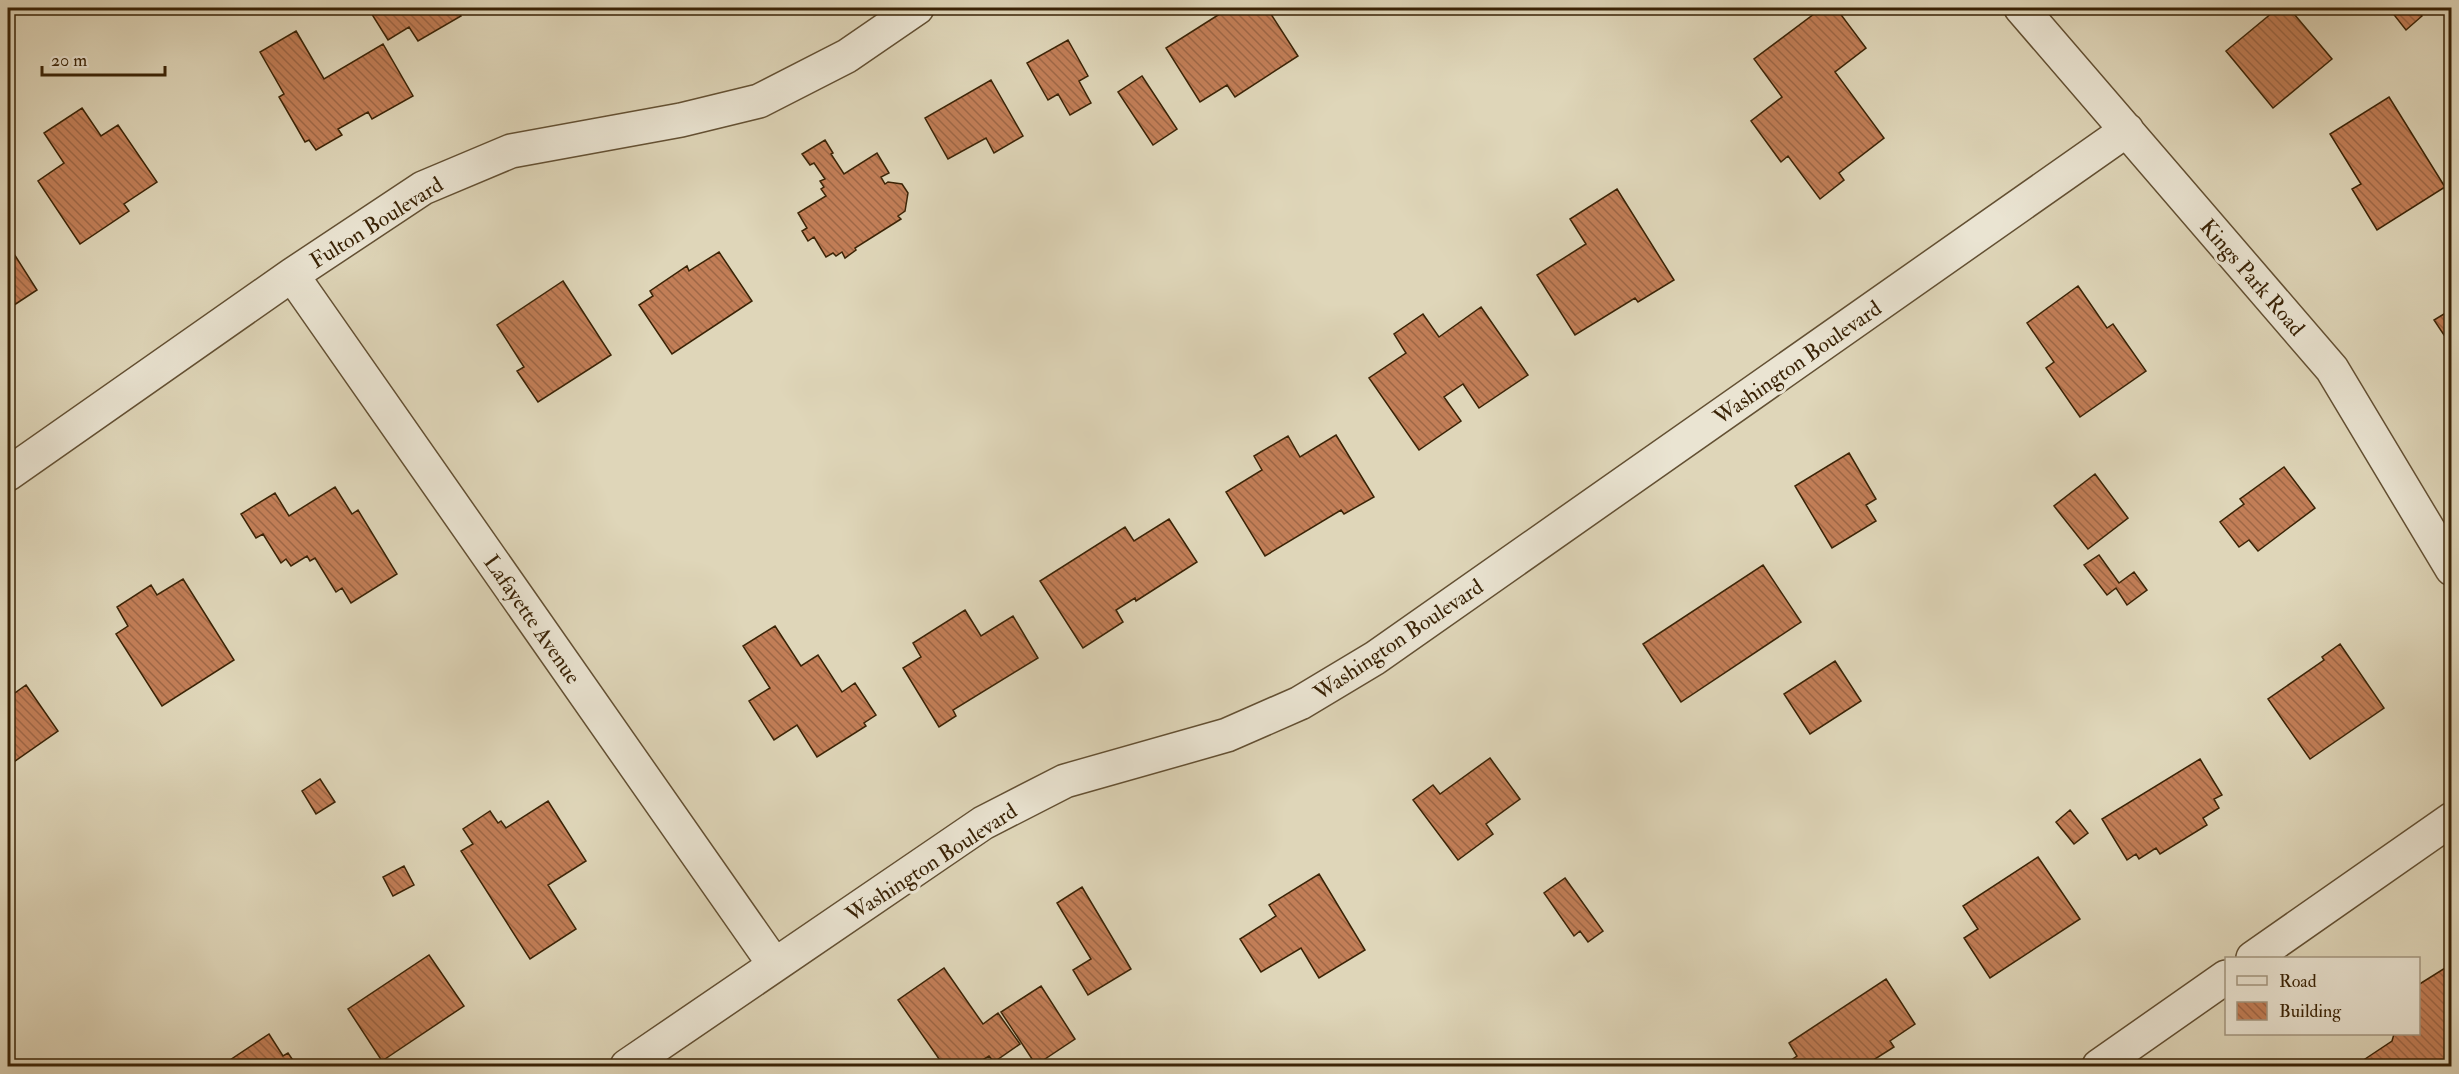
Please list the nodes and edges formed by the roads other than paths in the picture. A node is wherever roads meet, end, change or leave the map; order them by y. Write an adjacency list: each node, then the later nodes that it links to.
1 (917, 8): 4 (street, Fulton Boulevard)
2 (2021, 8): 3 (street, Kings Park Road)
3 (2127, 130): 6 (street, Kings Park Road); 9 (street, Washington Boulevard)
4 (292, 274): 5 (street, Fulton Boulevard); 9 (street, Lafayette Avenue)
5 (8, 474)
6 (2451, 569)
7 (2451, 819): 8 (street)
8 (2254, 957)
9 (774, 964): 11 (street, Washington Boulevard)
10 (2225, 978): 12 (street)
11 (627, 1066)
12 (2099, 1066)

